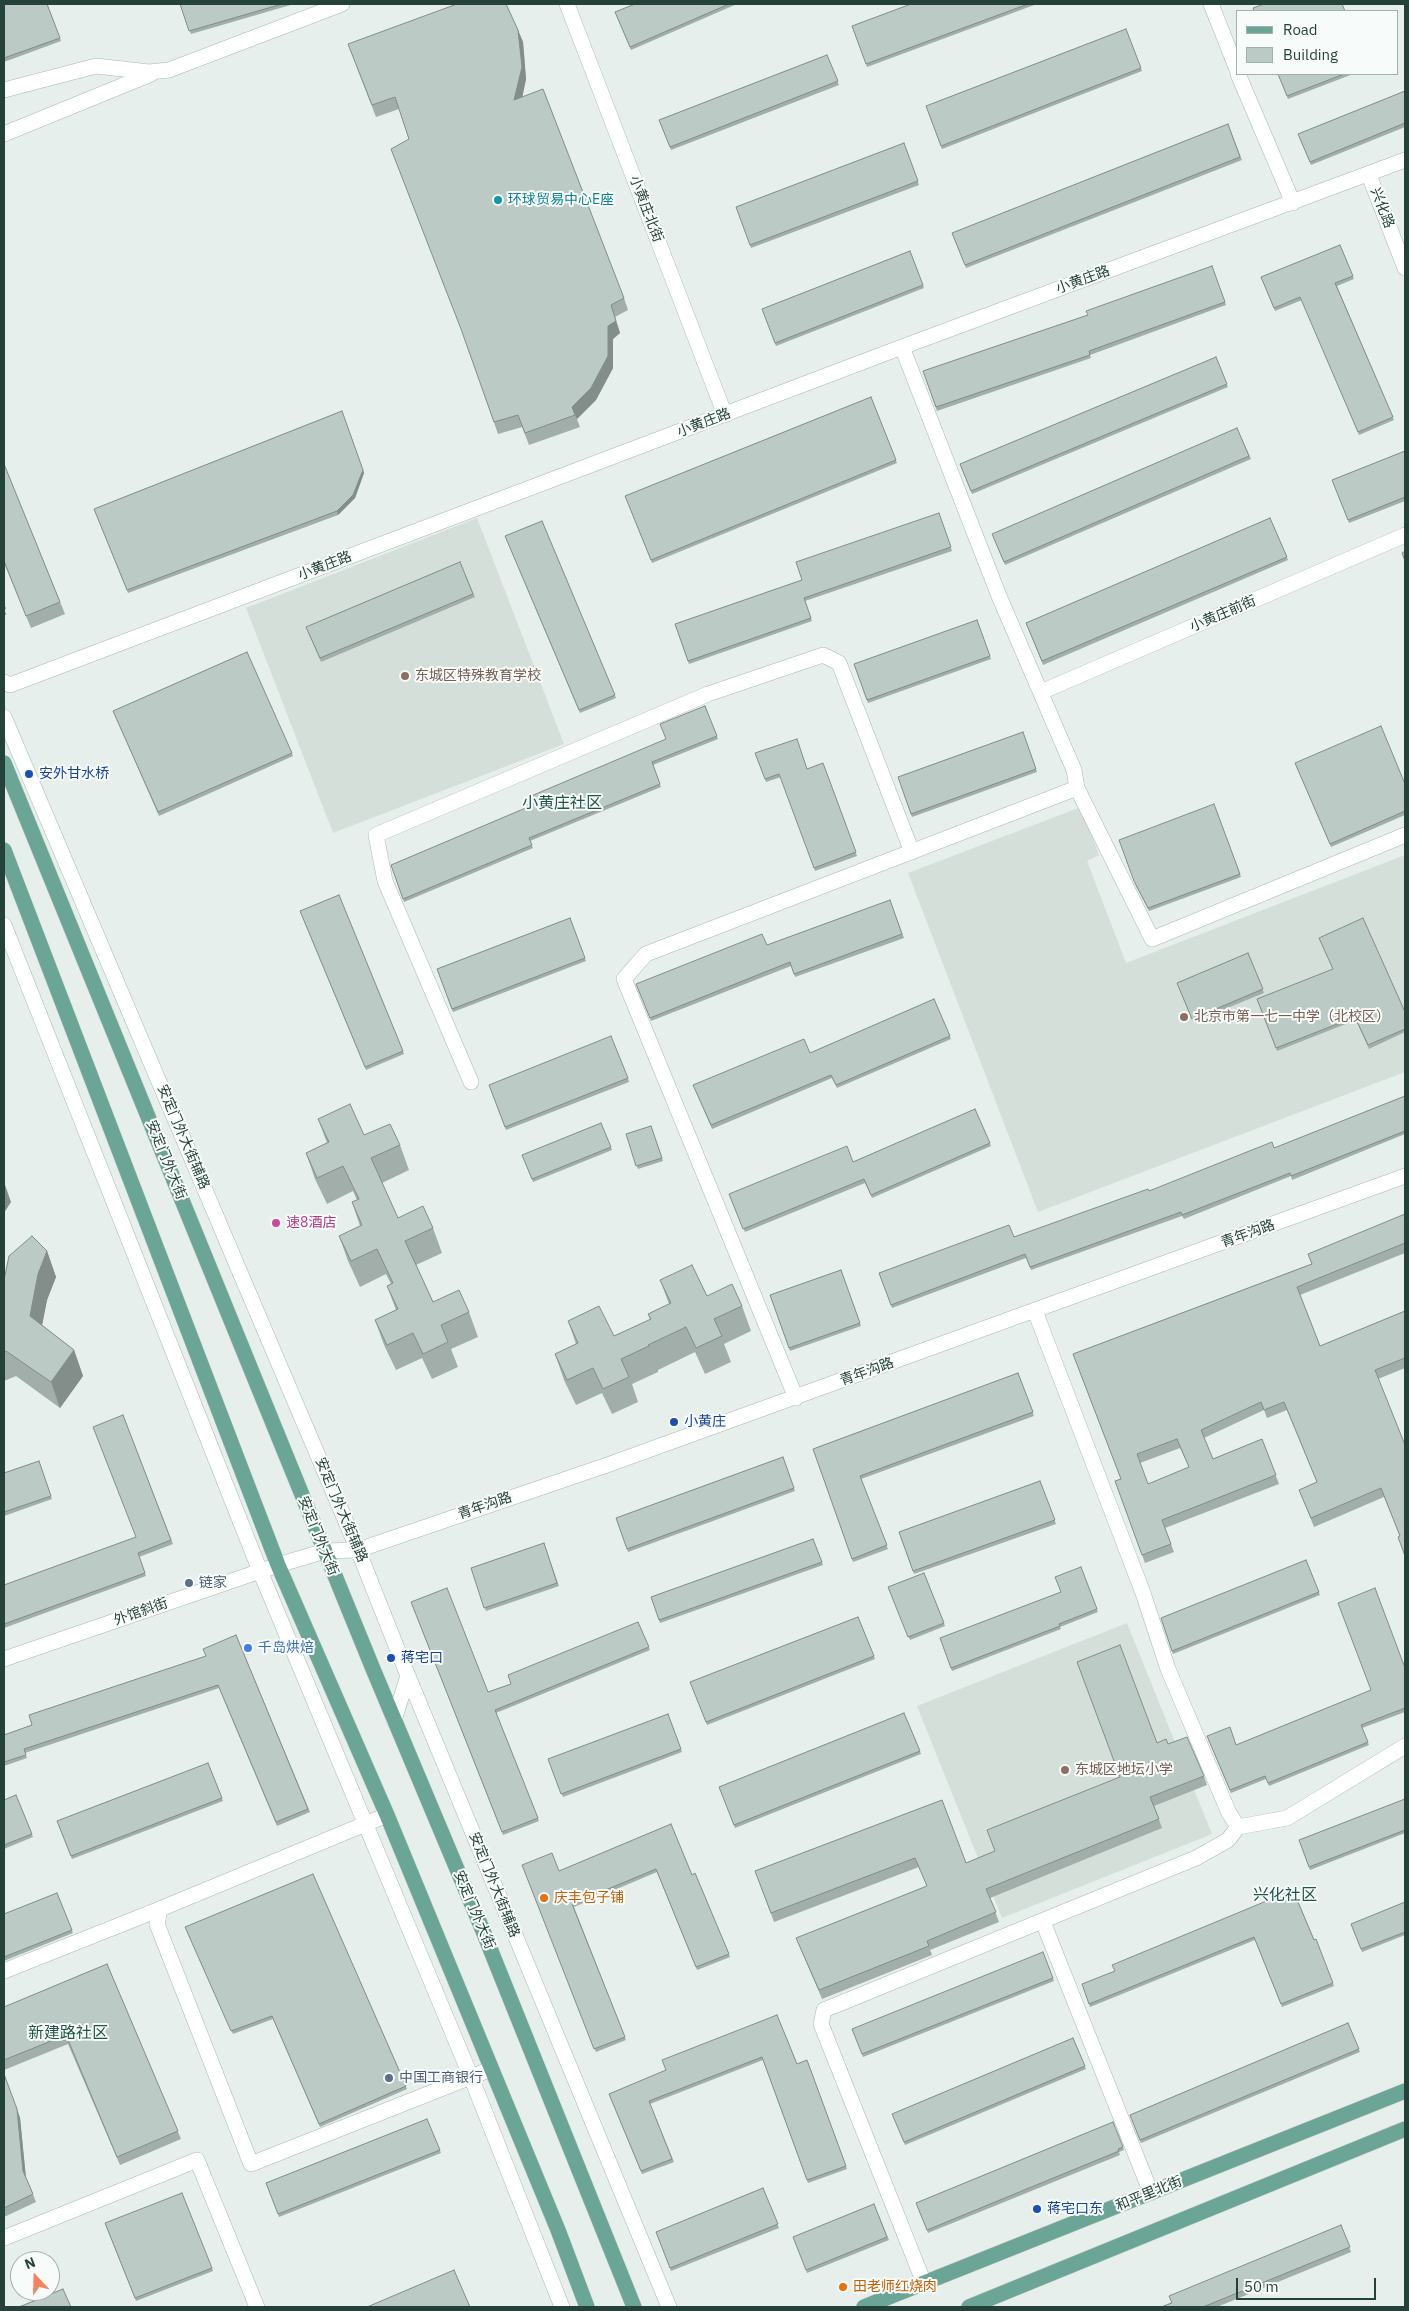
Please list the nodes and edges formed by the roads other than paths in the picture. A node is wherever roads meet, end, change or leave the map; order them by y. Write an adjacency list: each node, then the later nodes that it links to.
1 (342, 4): 5 (street)
2 (568, 4): 14 (street, 小黄庄北街)
3 (1211, 4): 4 (street)
4 (1236, 68)
5 (157, 72): 7 (street); 8 (street)
6 (1239, 75): 11 (street)
7 (4, 90)
8 (4, 134)
9 (1405, 160): 10 (street, 小黄庄路)
10 (1369, 175): 11 (street, 小黄庄路); 12 (street, 兴化路)
11 (1293, 203): 13 (street, 小黄庄路)
12 (1405, 268)
13 (902, 347): 14 (street, 小黄庄路); 17 (street)
14 (725, 415): 16 (street, 小黄庄路)
15 (1405, 536): 17 (street, 小黄庄前街)
16 (4, 682)
17 (1041, 692): 20 (street)
18 (4, 717): 29 (street, 安定门外大街辅路)
19 (4, 764): 30 (main road, 安定门外大街)
20 (1077, 788): 21 (street); 23 (street)
21 (1405, 835)
22 (4, 850): 31 (main road)
23 (912, 852): 25 (street); 28 (street)
24 (4, 925): 32 (street)
25 (471, 1082)
26 (1405, 1176): 27 (street, 青年沟路)
27 (1035, 1311): 28 (street, 青年沟路); 39 (street)
28 (796, 1398): 29 (street, 青年沟路)
29 (358, 1550): 30 (street, 青年沟路); 34 (street, 安定门外大街辅路)
30 (325, 1551): 31 (street, 青年沟路); 35 (main road, 安定门外大街)
31 (278, 1565): 32 (street, 外馆斜街); 37 (main road)
32 (260, 1571): 33 (street, 外馆斜街); 38 (street)
33 (4, 1659)
34 (408, 1676): 35 (street); 54 (street, 安定门外大街辅路)
35 (394, 1720): 53 (main road, 安定门外大街)
36 (1405, 1746): 39 (street)
37 (387, 1815): 38 (street); 43 (main road)
38 (367, 1823): 40 (street); 44 (street)
39 (1238, 1827): 41 (street)
40 (160, 1909): 42 (street); 44 (street)
41 (1043, 1922): 47 (street); 49 (street)
42 (4, 1971)
43 (491, 2069): 44 (street); 52 (main road)
44 (471, 2077): 51 (street)
45 (1405, 2091): 47 (main road, 和平里北街)
46 (1405, 2129): 56 (main road)
47 (1151, 2193): 49 (main road, 和平里北街)
48 (4, 2238): 50 (street)
49 (924, 2283): 55 (main road, 和平里北街)
50 (257, 2307)
51 (562, 2307)
52 (587, 2307)
53 (634, 2307)
54 (669, 2307)
55 (864, 2307)
56 (969, 2307)

